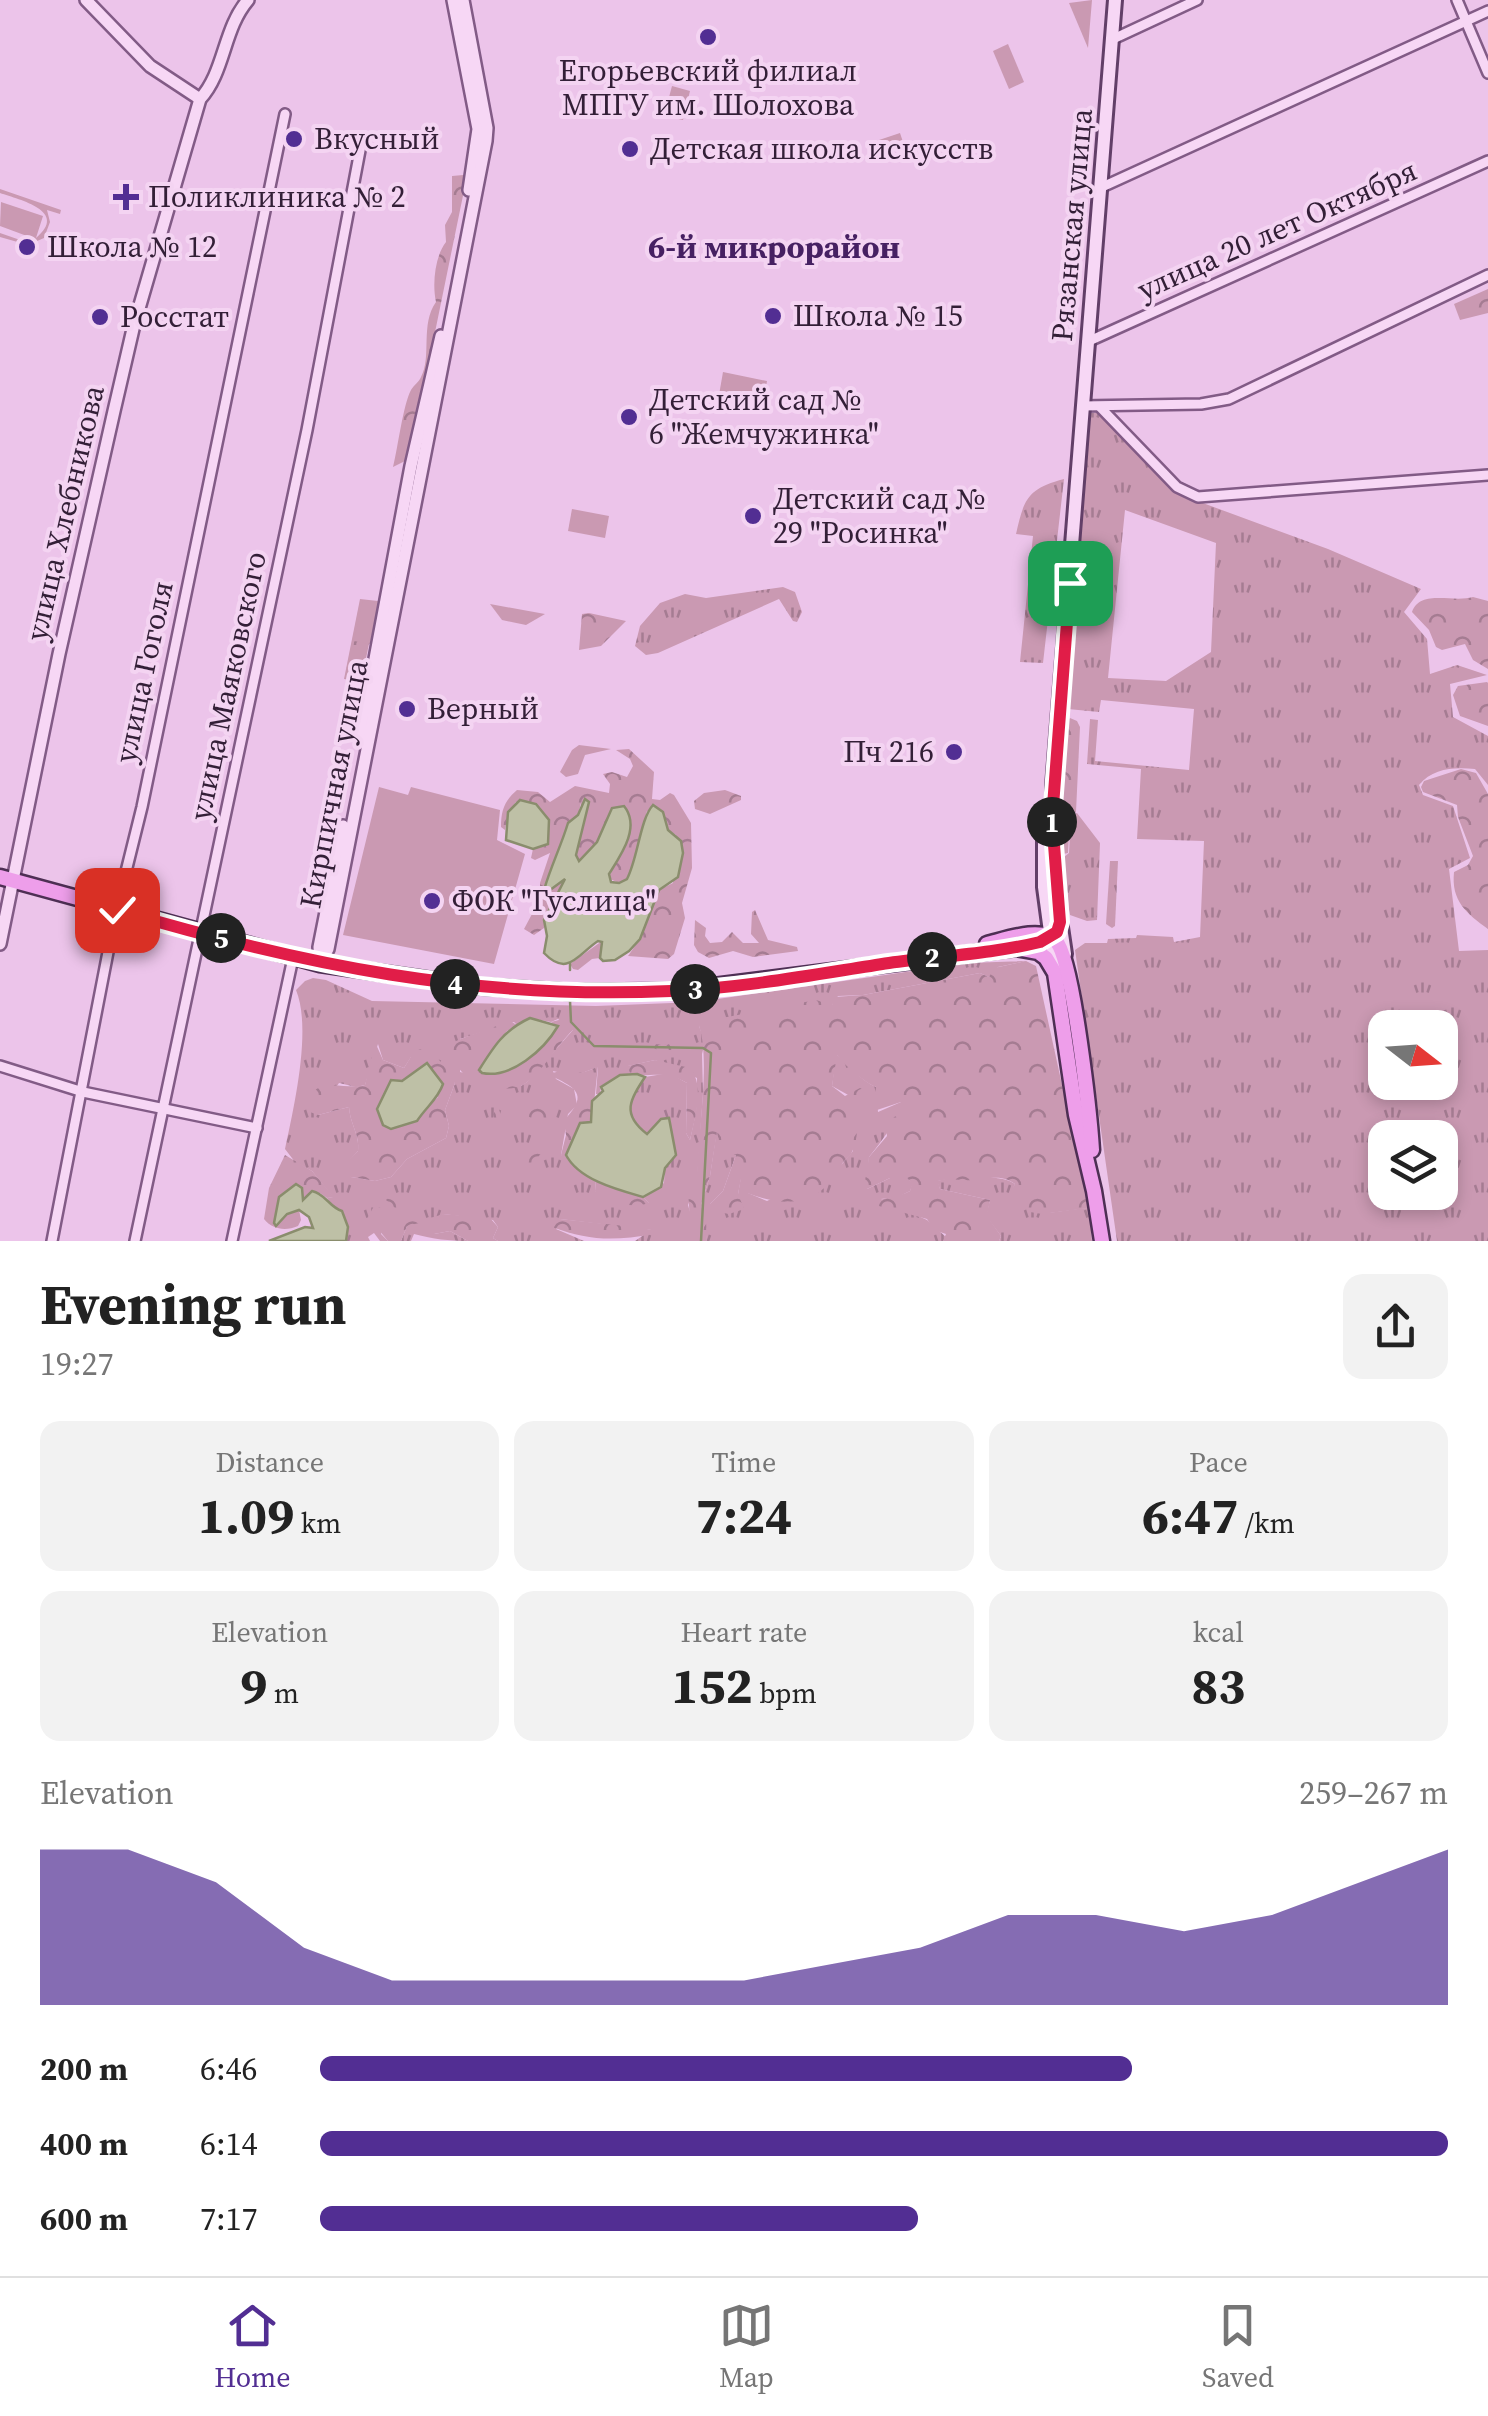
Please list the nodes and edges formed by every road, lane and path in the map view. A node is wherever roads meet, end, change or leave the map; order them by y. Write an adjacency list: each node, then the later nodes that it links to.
1 (86, 0): 12 (street)
2 (248, 0): 12 (street, улица Хлебникова)
3 (453, 0): 32 (street, Кирпичная улица)
4 (463, 0): 32 (street, Кирпичная улица)
5 (1115, 0): 10 (main road, Рязанская улица)
6 (1196, 0): 10 (street)
7 (1457, 0): 9 (street)
8 (1488, 11): 9 (street)
9 (1466, 20): 11 (street); 16 (street)
10 (1111, 40): 16 (main road, Рязанская улица)
11 (1488, 73)
12 (200, 99): 23 (street, улица Хлебникова)
13 (285, 114): 25 (street, улица Гоголя)
14 (362, 140): 27 (street, улица Маяковского)
15 (1488, 161): 18 (street, улица 20 лет Октября)
16 (1100, 188): 18 (main road, Рязанская улица)
17 (1488, 275): 20 (street)
18 (1087, 342): 19 (main road, Рязанская улица)
19 (1082, 406): 20 (street); 21 (main road, Рязанская улица)
20 (1100, 407): 22 (street)
21 (1079, 454): 24 (main road, Рязанская улица); 26 (main road, Рязанская улица)
22 (1488, 475)
23 (6, 878): 25 (main road); 30 (street, улица Хлебникова)
24 (1046, 902): 28 (main road, Рязанская улица); 29 (main road)
25 (117, 910): 27 (main road); 35 (street, улица Гоголя)
26 (1060, 922): 28 (main road); 33 (main road, Рязанская улица)
27 (200, 932): 31 (main road); 36 (street, улица Маяковского)
28 (1051, 938): 29 (main road); 33 (main road)
29 (1015, 942): 32 (main road); 33 (main road)
30 (0, 944)
31 (293, 958): 32 (main road); 37 (street)
32 (320, 964)
33 (1061, 973): 41 (main road)
34 (0, 1066): 35 (street)
35 (84, 1092): 36 (street); 38 (street, улица Гоголя)
36 (164, 1109): 37 (street); 39 (street, улица Маяковского)
37 (256, 1128): 40 (street)
38 (52, 1241)
39 (135, 1241)
40 (232, 1241)
41 (1102, 1241)

